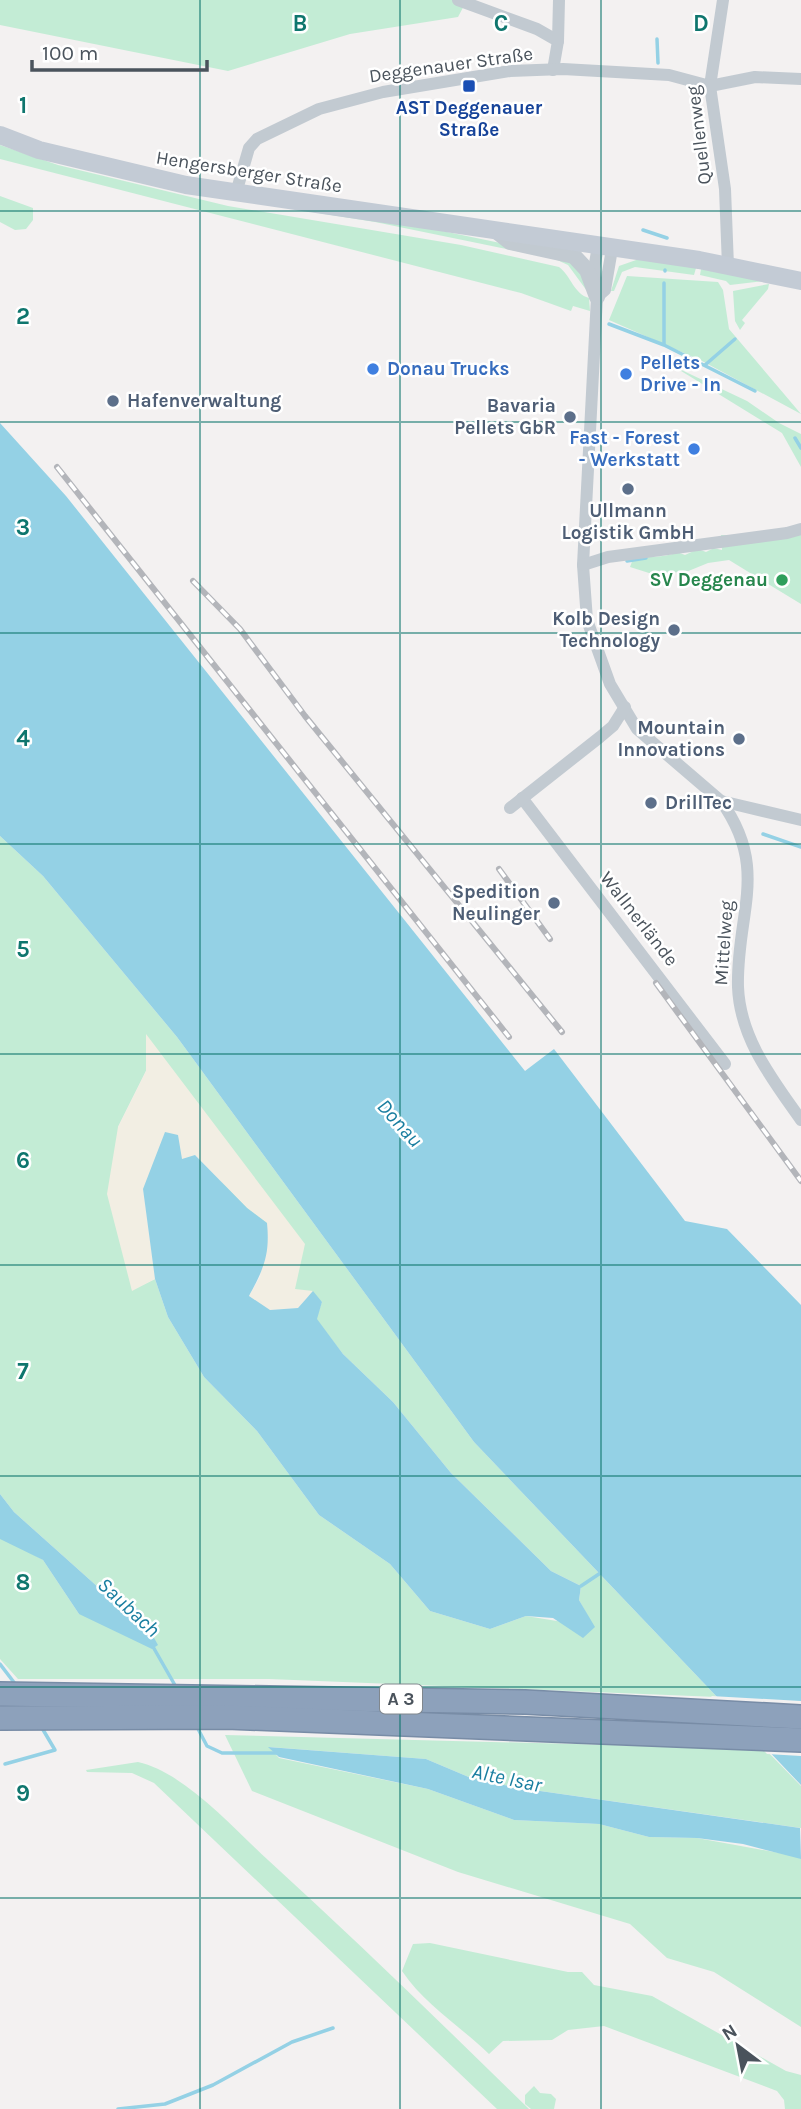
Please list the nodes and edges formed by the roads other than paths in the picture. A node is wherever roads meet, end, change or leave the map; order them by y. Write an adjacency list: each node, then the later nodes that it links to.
1 (458, 0): 4 (street)
2 (559, 0): 4 (street)
3 (723, 0): 7 (street, Quellenweg)
4 (558, 41): 5 (street)
5 (553, 70): 7 (street, Deggenauer Straße); 9 (street, Deggenauer Straße)
6 (801, 79): 7 (street, Deggenauer Straße)
7 (710, 86): 12 (street, Quellenweg)
8 (0, 135): 9 (main road, Hengersberger Straße)
9 (236, 193): 10 (main road, Hengersberger Straße)
10 (496, 231): 11 (main road, Hengersberger Straße); 14 (street, Hengersberger Straße)
11 (605, 247): 12 (main road, Hengersberger Straße); 14 (street)
12 (728, 266): 13 (main road, Hengersberger Straße)
13 (801, 281)
14 (597, 297): 16 (street)
15 (801, 529): 16 (street)
16 (583, 565): 17 (street)
17 (625, 707): 18 (street); 19 (street)
18 (522, 798): 20 (street); 22 (street, Wallnerlände)
19 (721, 801): 21 (street); 23 (street, Mittelweg)
20 (510, 808)
21 (801, 820)
22 (725, 1064)
23 (801, 1120)
24 (0, 1694): 25 (highway, A 3)
25 (801, 1717)
26 (0, 1718): 27 (highway, A 3)
27 (801, 1740)

